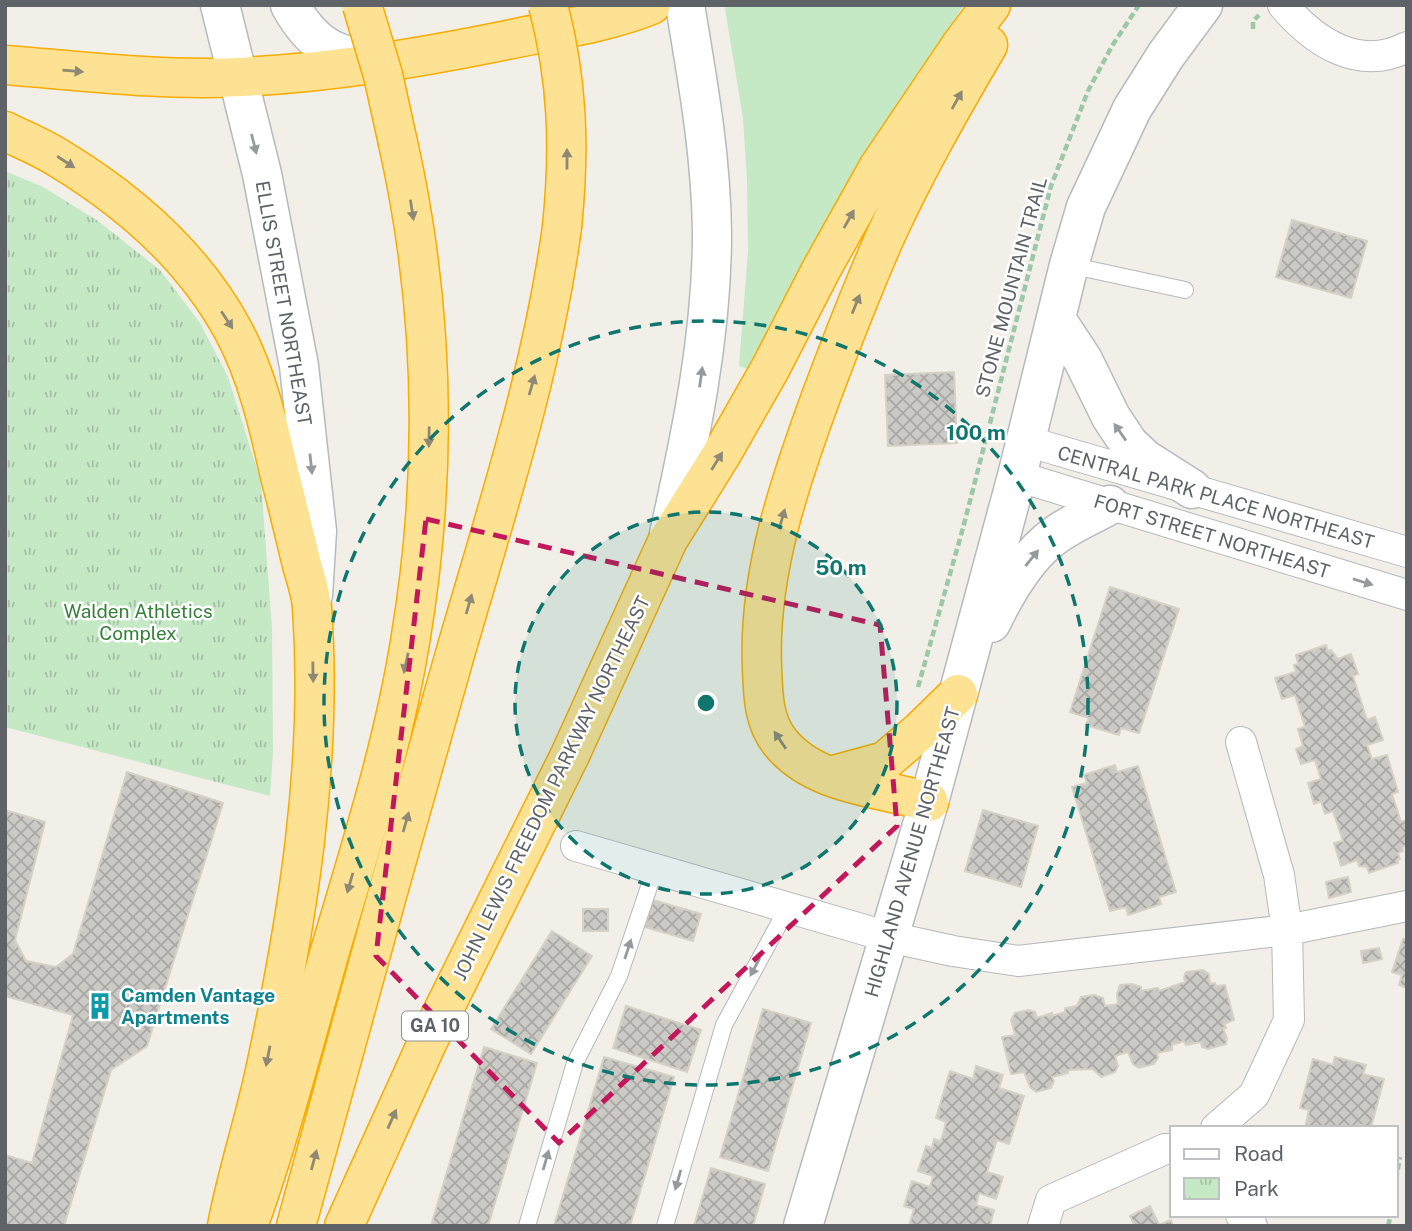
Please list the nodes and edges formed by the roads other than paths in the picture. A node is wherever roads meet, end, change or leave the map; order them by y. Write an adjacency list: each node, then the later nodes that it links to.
1 (220, 5): 15 (main road, ELLIS STREET NORTHEAST)
2 (290, 5): 13 (main road)
3 (362, 5): 40 (highway, one-way to 40, bridge)
4 (547, 5): 11 (main road); 41 (highway, one-way to 4, bridge)
5 (651, 5): 11 (highway)
6 (685, 5): 23 (main road, one-way to 6)
7 (991, 5): 23 (highway, JOHN LEWIS FREEDOM PARKWAY NORTHEAST, one-way to 7)
8 (1012, 5): 29 (highway, one-way to 8)
9 (1203, 5): 17 (main road, HIGHLAND AVENUE NORTHEAST)
10 (1283, 5): 12 (street)
11 (482, 45): 13 (highway)
12 (1407, 47)
13 (401, 60): 15 (highway)
14 (5, 65): 15 (highway, one-way to 15)
15 (237, 78): 26 (main road, ELLIS STREET NORTHEAST, one-way to 26)
16 (5, 131): 26 (highway, one-way to 26)
17 (1069, 265): 18 (lane); 19 (main road, HIGHLAND AVENUE NORTHEAST)
18 (1185, 290)
19 (1056, 320): 20 (main road, HIGHLAND AVENUE NORTHEAST); 21 (main road, one-way to 19)
20 (1021, 459): 21 (street, CENTRAL PARK PLACE NORTHEAST); 22 (street, FORT STREET NORTHEAST); 27 (main road, HIGHLAND AVENUE NORTHEAST)
21 (1192, 489): 24 (street, CENTRAL PARK PLACE NORTHEAST)
22 (1110, 505): 25 (street, FORT STREET NORTHEAST, one-way to 25); 27 (main road, one-way to 22)
23 (668, 540): 42 (highway, JOHN LEWIS FREEDOM PARKWAY NORTHEAST / GA 10, one-way to 23)
24 (1407, 552)
25 (1407, 595)
26 (312, 604): 39 (highway, one-way to 39)
27 (959, 687): 29 (highway); 30 (main road, HIGHLAND AVENUE NORTHEAST)
28 (1241, 742): 35 (street)
29 (826, 777): 30 (highway)
30 (929, 802): 36 (main road, HIGHLAND AVENUE NORTHEAST)
31 (576, 846): 32 (street)
32 (655, 869): 34 (street); 43 (lane, one-way to 32)
33 (1407, 906): 35 (street)
34 (788, 907): 36 (street); 44 (lane, one-way to 44)
35 (1287, 930): 36 (street); 37 (street)
36 (889, 937): 45 (main road, HIGHLAND AVENUE NORTHEAST)
37 (1218, 1126)
38 (1170, 1149): 46 (street)
39 (227, 1226)
40 (248, 1226)
41 (296, 1226)
42 (344, 1226)
43 (527, 1226)
44 (665, 1226)
45 (803, 1226)
46 (1043, 1226)

